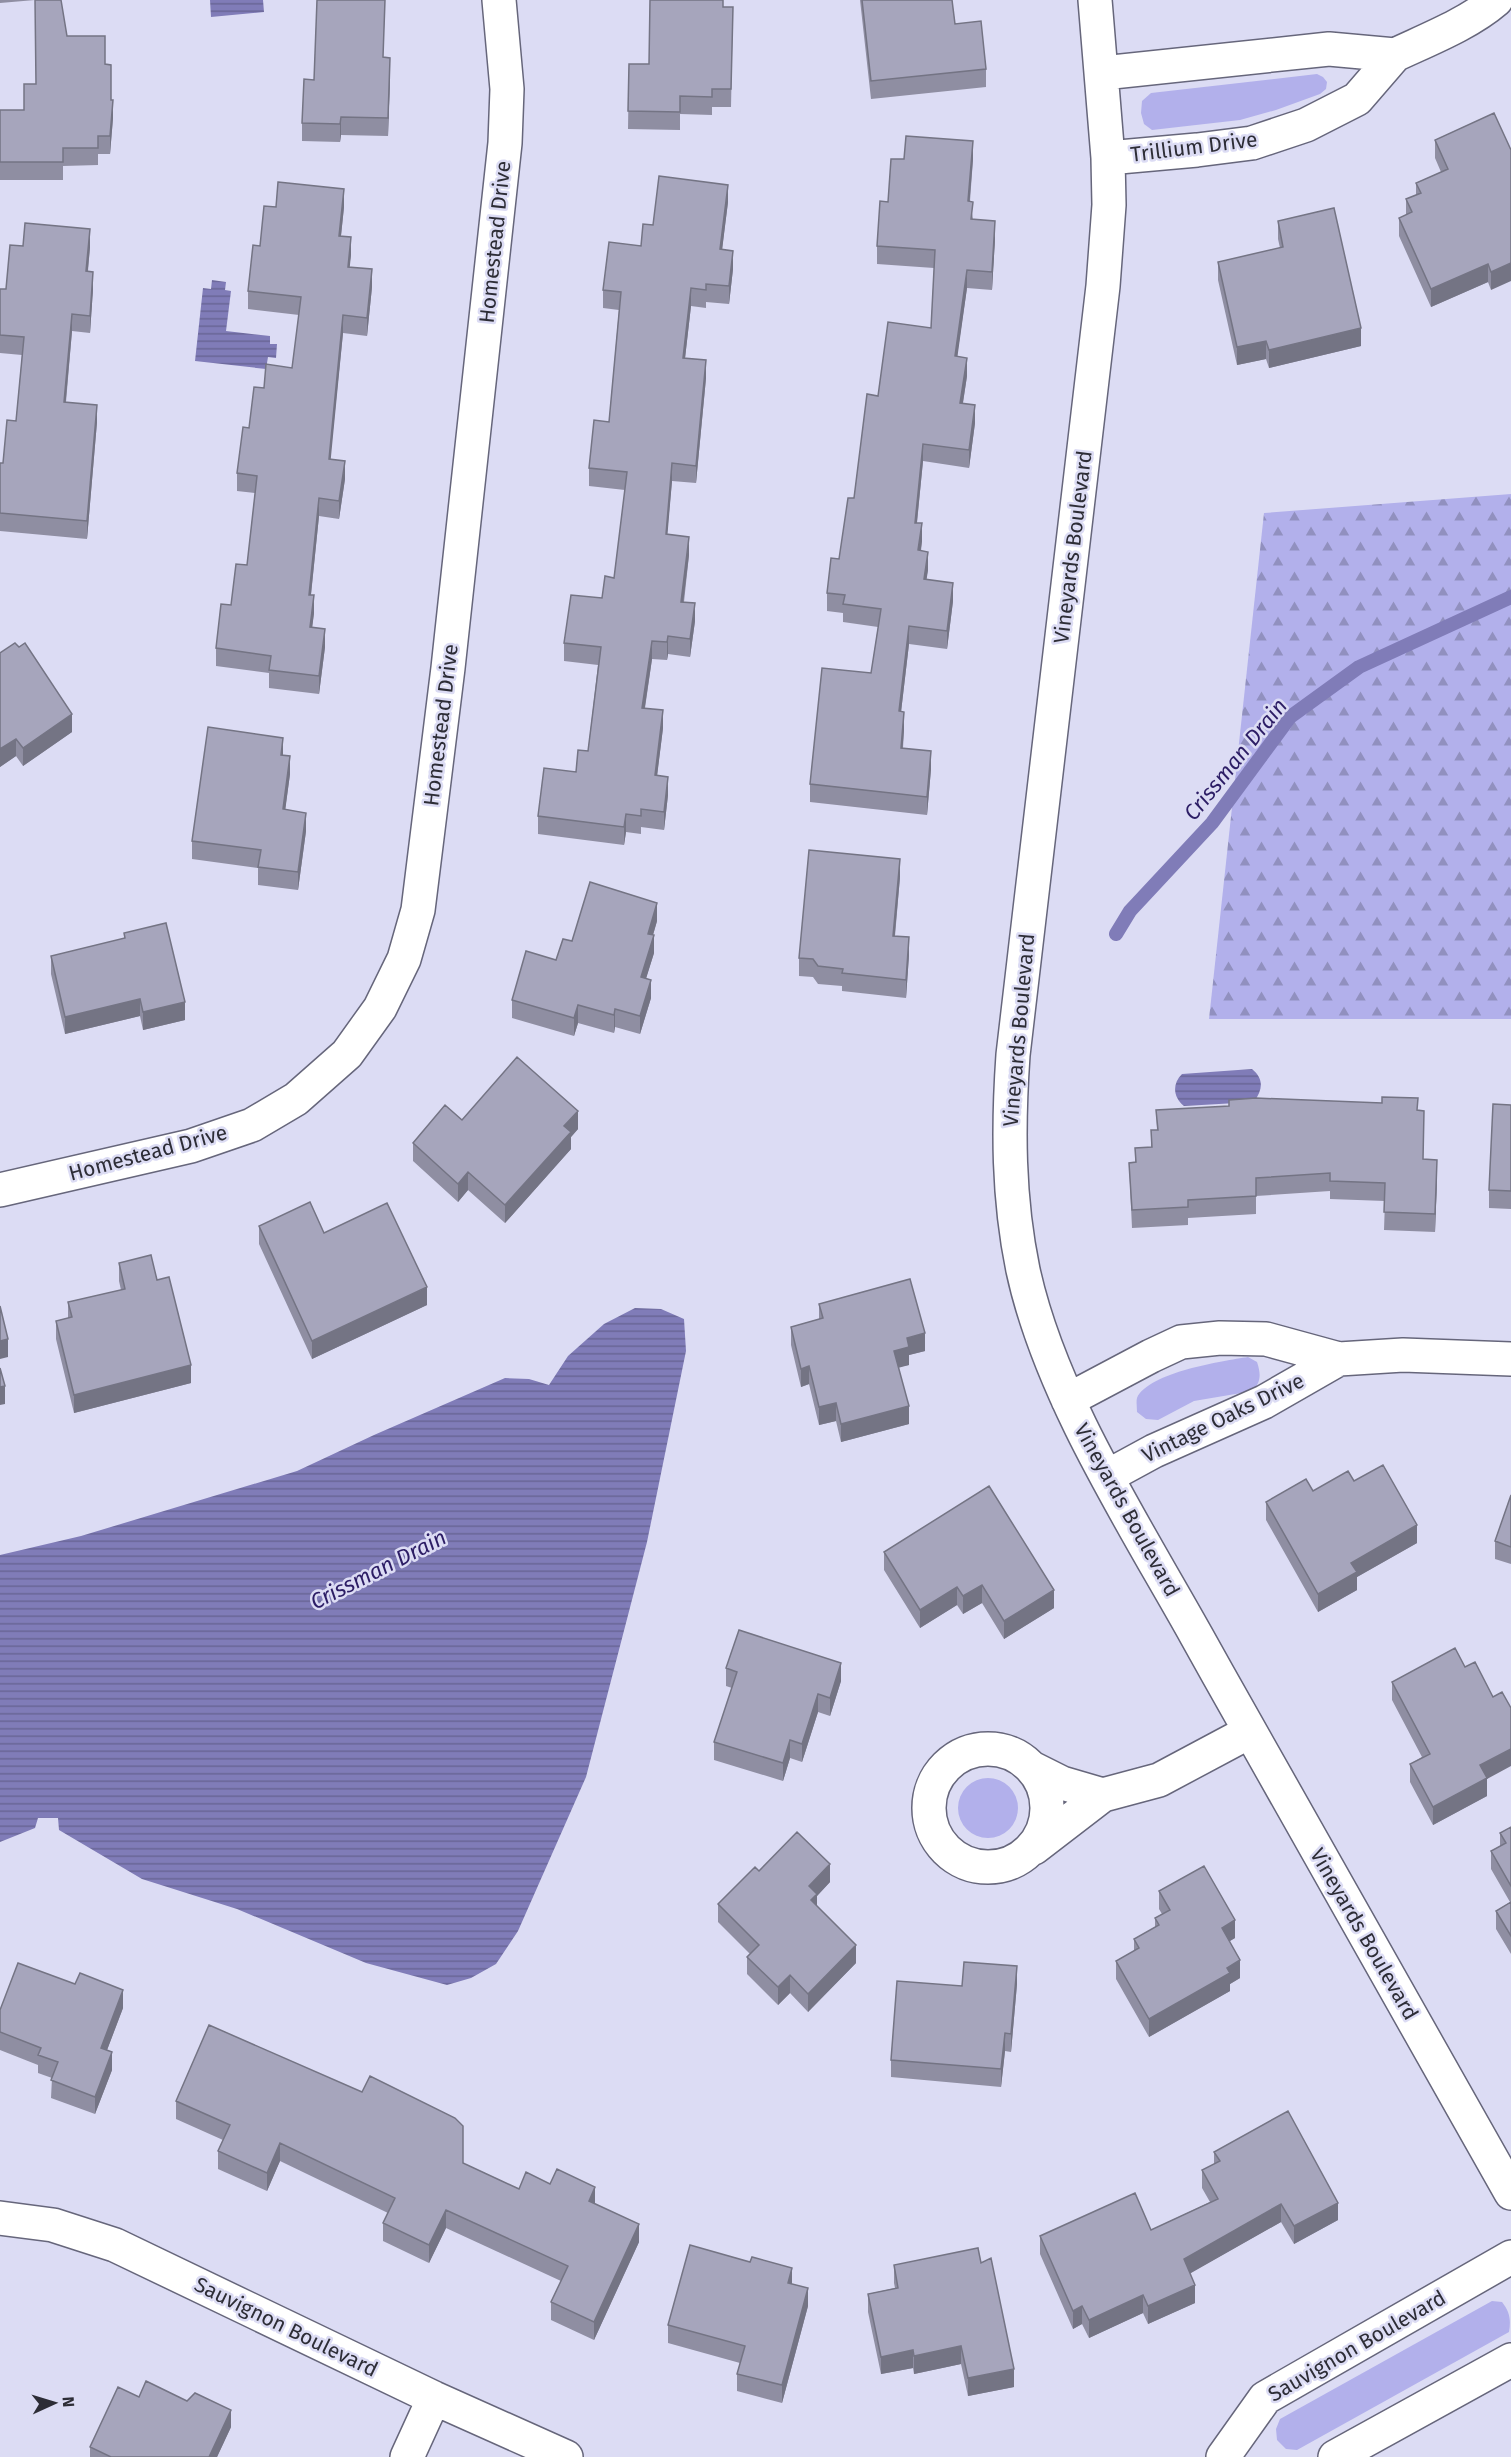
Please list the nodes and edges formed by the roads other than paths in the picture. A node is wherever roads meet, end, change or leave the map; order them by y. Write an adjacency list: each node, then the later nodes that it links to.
1 (498, 0): 7 (street, Homestead Drive)
2 (1095, 0): 5 (street, Vineyards Boulevard)
3 (1496, 0): 4 (street, Trillium Drive)
4 (1395, 54): 5 (street, Trillium Drive); 6 (street, Trillium Drive)
5 (1103, 73): 6 (street, Vineyards Boulevard)
6 (1108, 158): 10 (street, Vineyards Boulevard)
7 (0, 1190)
8 (1339, 1359): 9 (street, Vintage Oaks Drive); 10 (street, Vintage Oaks Drive); 11 (street, Vintage Oaks Drive)
9 (1511, 1359)
10 (1068, 1400): 11 (street, Vineyards Boulevard)
11 (1108, 1476): 12 (street, Vineyards Boulevard)
12 (1249, 1731): 14 (street); 16 (street, Vineyards Boulevard)
13 (1032, 1768): 14 (street); 15 (street); 15 (street)
14 (1103, 1795): 15 (street)
15 (1023, 1856)
16 (1511, 2193)
17 (0, 2218): 20 (street, Sauvignon Boulevard)
18 (1511, 2257): 23 (street, Sauvignon Boulevard)
19 (1511, 2360): 24 (street)
20 (434, 2398): 21 (street); 22 (street, Sauvignon Boulevard)
21 (407, 2457)
22 (566, 2457)
23 (1223, 2457)
24 (1335, 2457)

